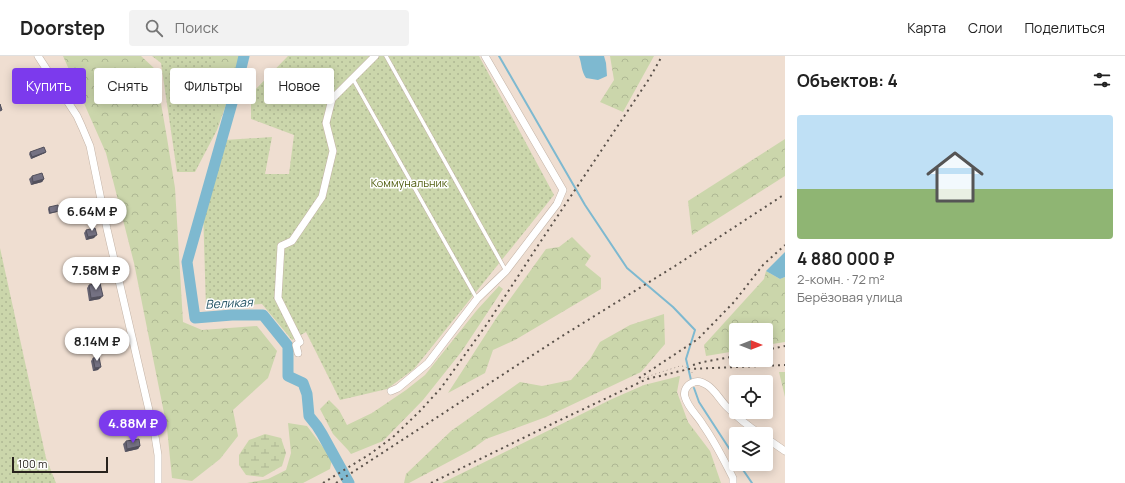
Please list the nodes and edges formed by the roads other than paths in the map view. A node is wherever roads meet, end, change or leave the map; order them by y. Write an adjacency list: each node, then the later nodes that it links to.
1 (38, 56): 15 (street)
2 (375, 56): 5 (street)
3 (386, 56): 6 (lane)
4 (485, 56): 6 (street)
5 (353, 79): 7 (lane); 8 (street)
6 (506, 271): 7 (street)
7 (477, 299): 9 (street)
8 (298, 353)
9 (391, 392)
10 (749, 427): 13 (street)
11 (773, 442): 12 (street)
12 (785, 450)
13 (729, 470)
14 (729, 471): 16 (street)
15 (158, 483)
16 (734, 483)

